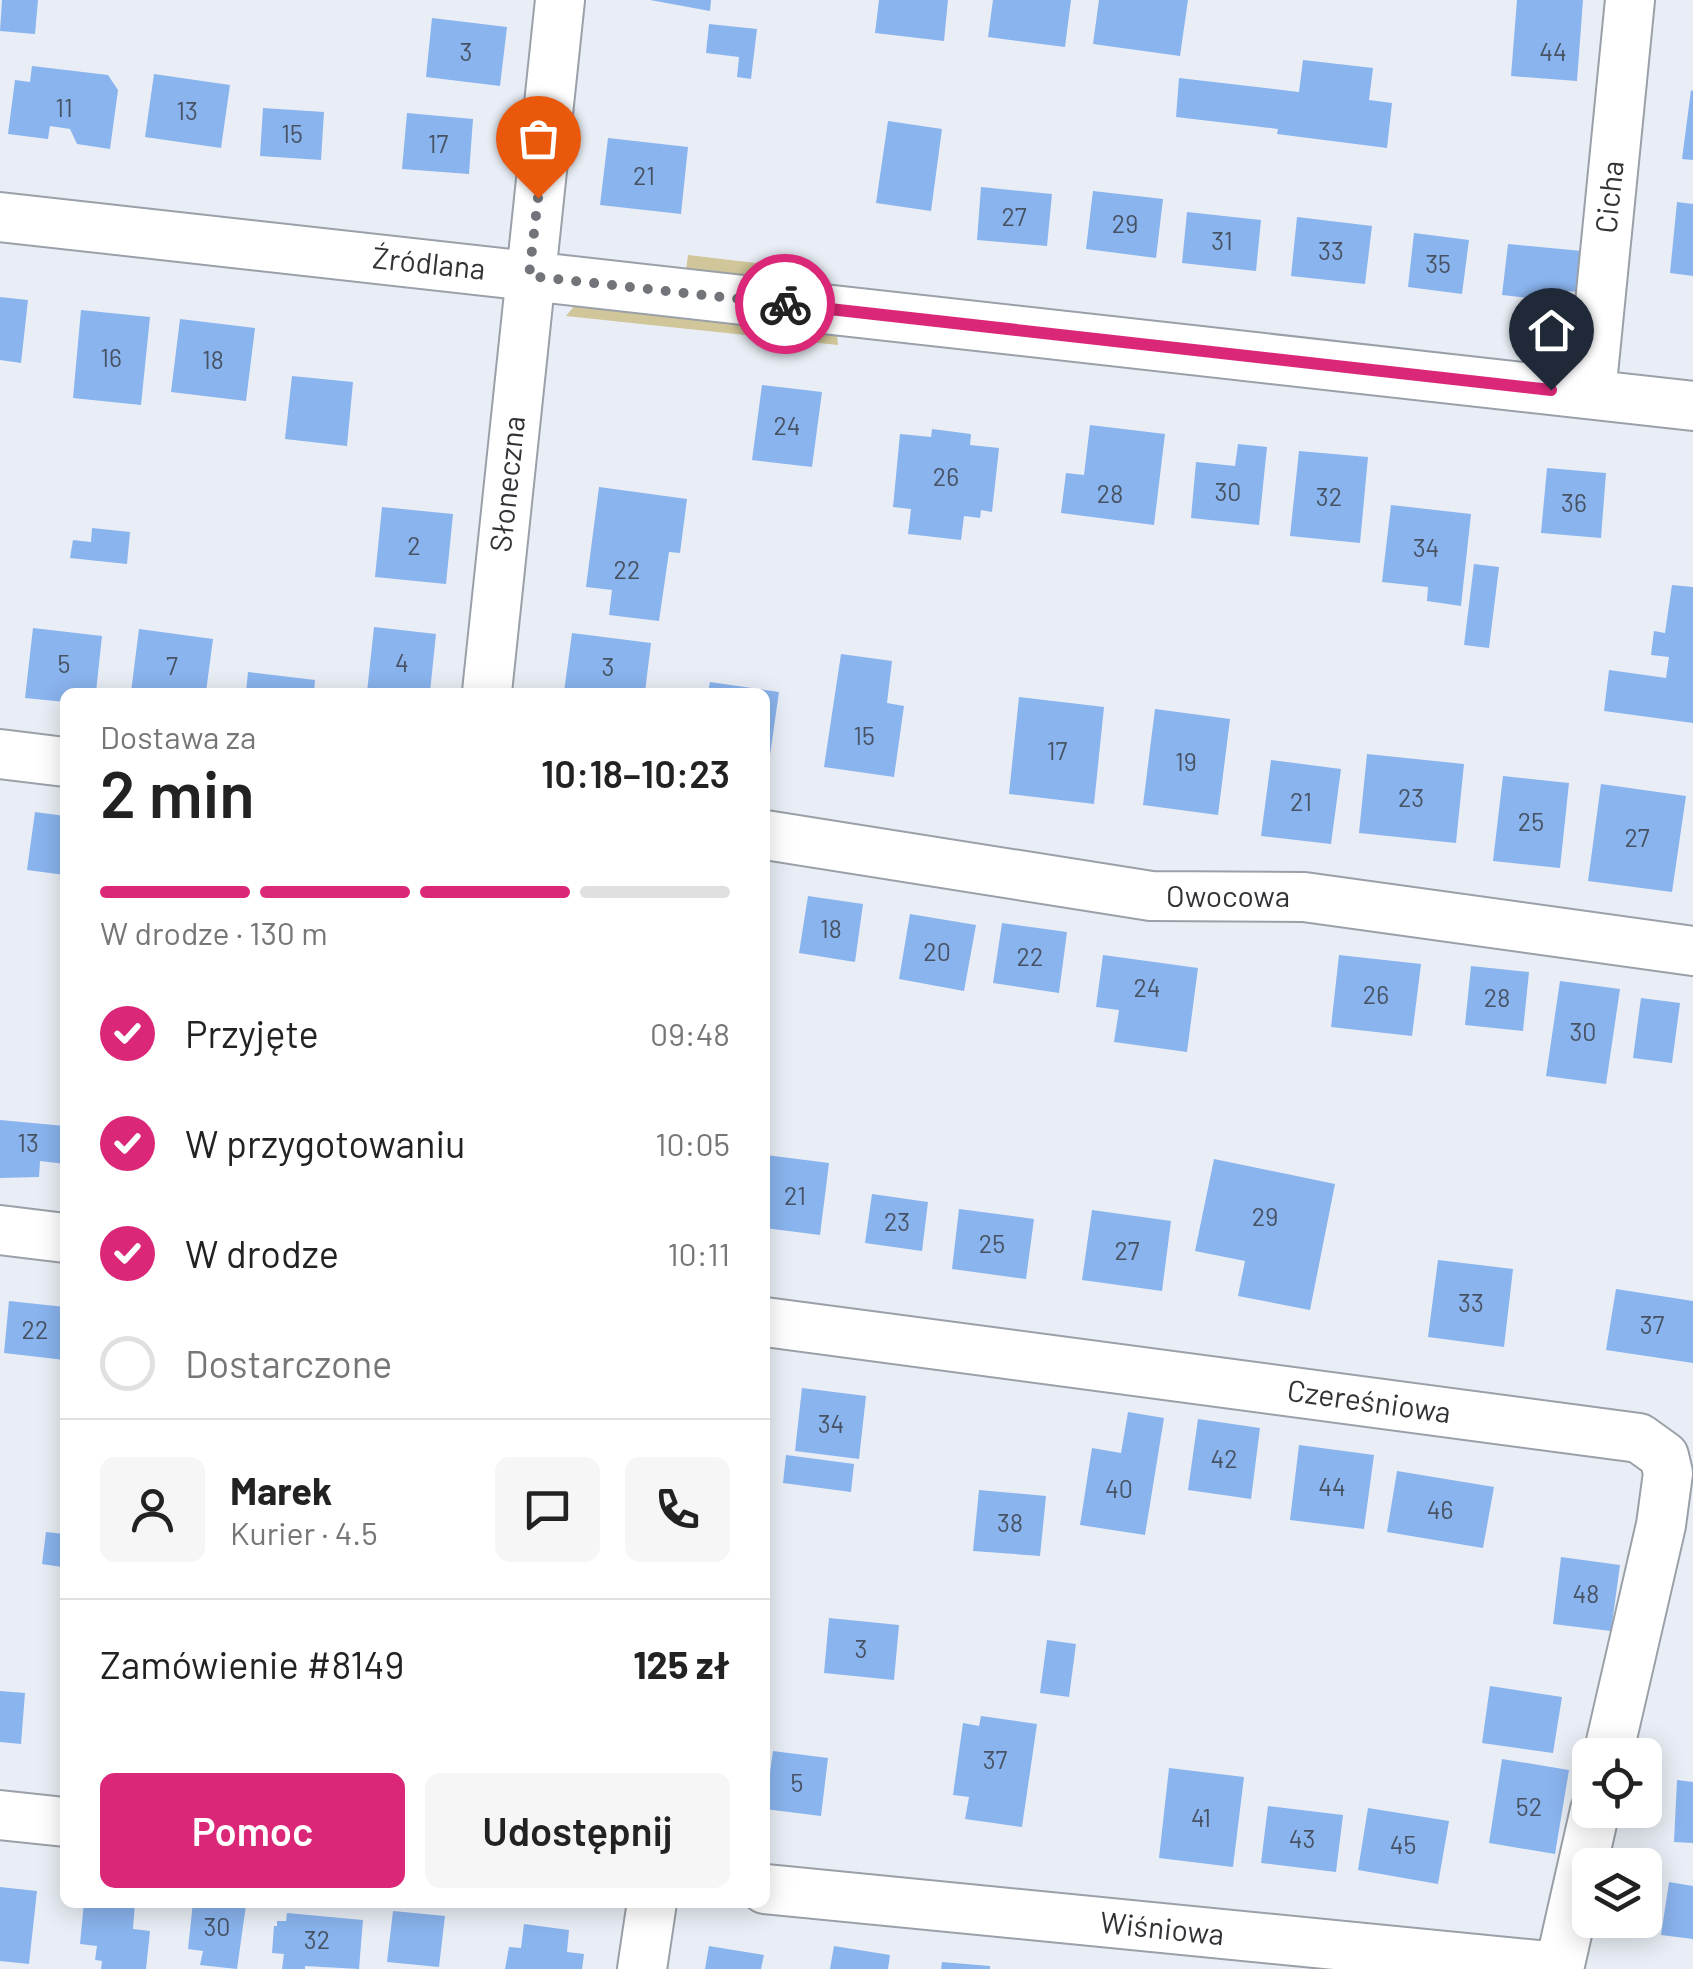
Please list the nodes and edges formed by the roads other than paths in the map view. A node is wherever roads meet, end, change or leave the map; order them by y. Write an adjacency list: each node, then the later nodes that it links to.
1 (560, 0): 4 (street, Słoneczna)
2 (1630, 0): 5 (street, Cicha)
3 (0, 217): 4 (street, Źródlana)
4 (529, 276): 5 (street, Źródlana); 7 (street, Słoneczna)
5 (1591, 394): 6 (street, Źródlana)
6 (1693, 406)
7 (486, 688)
8 (0, 754): 9 (street)
9 (60, 761)
10 (770, 836): 11 (street, Owocowa)
11 (1693, 951)
12 (0, 1230): 13 (street)
13 (60, 1237)
14 (770, 1323): 15 (street, Czereśniowa)
15 (1612, 1738)
16 (0, 1815): 17 (street)
17 (60, 1821)
18 (1592, 1828): 21 (street)
19 (770, 1889): 21 (street, Wiśniowa)
20 (651, 1908): 22 (street)
21 (1559, 1968)
22 (642, 1969)

